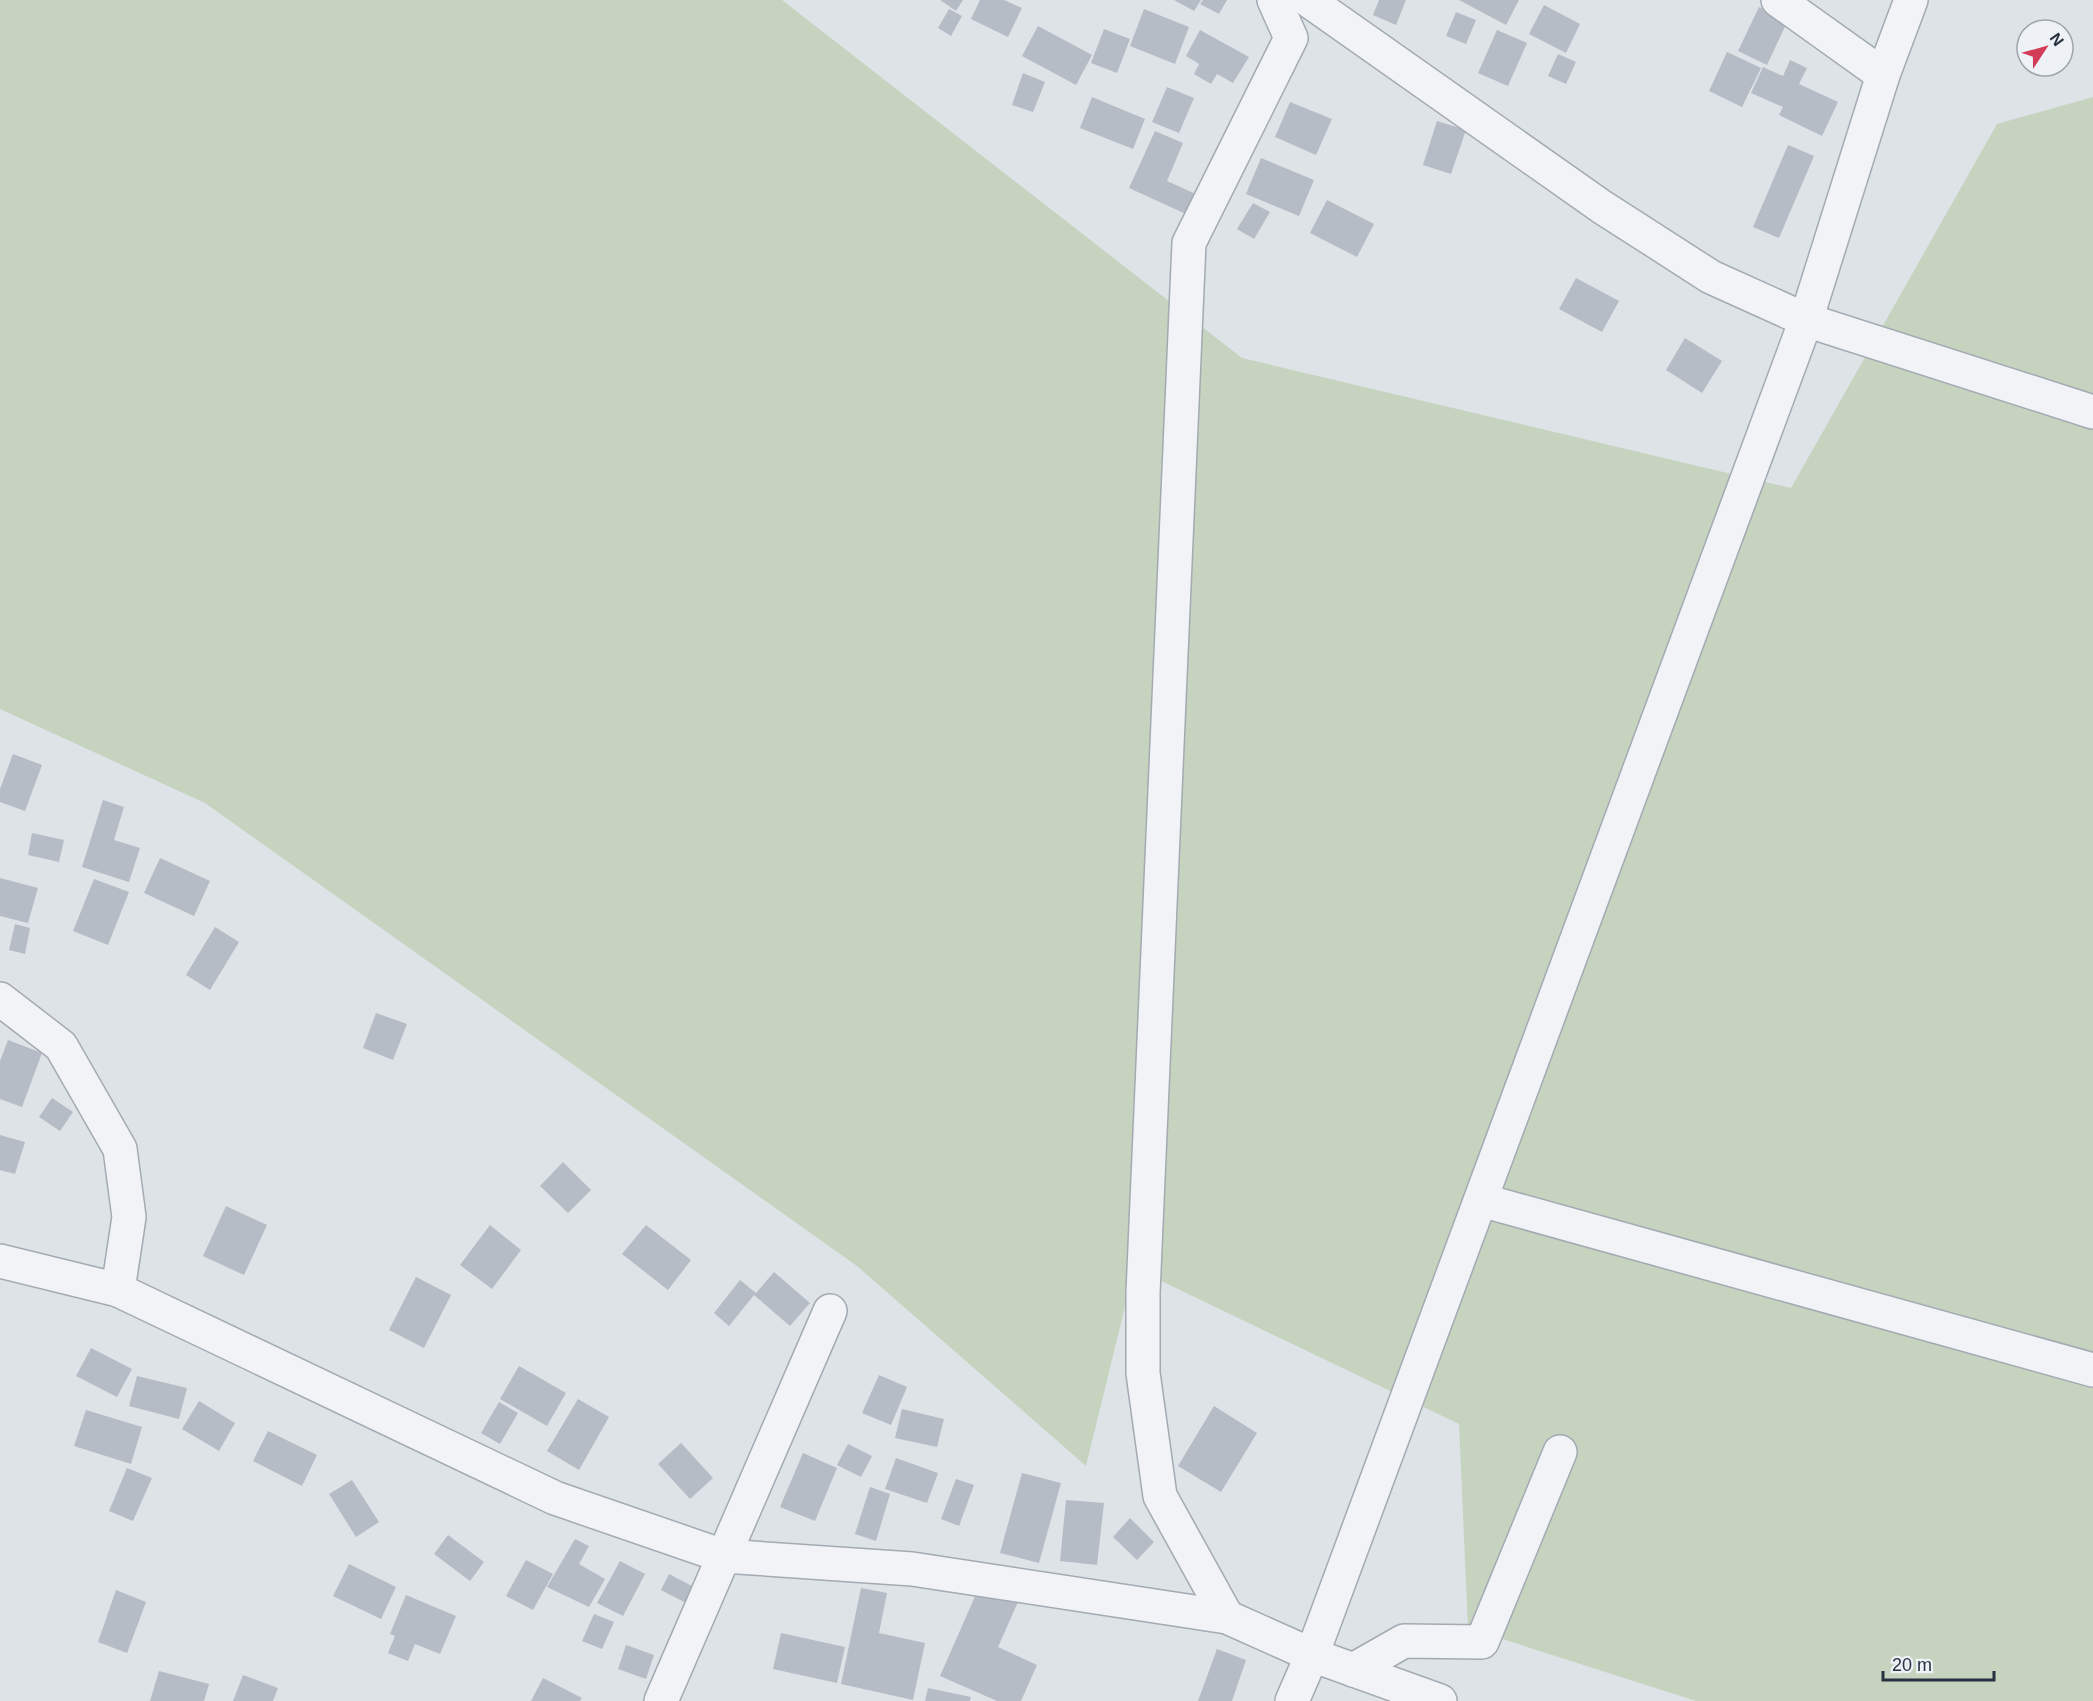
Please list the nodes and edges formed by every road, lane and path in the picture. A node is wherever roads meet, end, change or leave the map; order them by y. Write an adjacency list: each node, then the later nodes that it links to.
1 (1274, 0): 16 (street)
2 (1308, 0): 6 (street)
3 (1778, 0): 5 (street)
4 (1911, 0): 5 (street)
5 (1883, 75): 6 (street)
6 (1806, 320): 7 (street); 9 (street)
7 (2093, 412)
8 (0, 999): 11 (street)
9 (1481, 1200): 13 (street); 17 (street)
10 (0, 1261): 11 (street)
11 (118, 1290): 15 (street)
12 (830, 1311): 15 (street)
13 (2093, 1370)
14 (1560, 1452): 18 (street)
15 (723, 1556): 16 (street); 19 (street)
16 (1227, 1617): 17 (street)
17 (1312, 1655): 18 (street); 20 (street)
18 (1353, 1670): 21 (street)
19 (661, 1701)
20 (1292, 1701)
21 (1440, 1701)

